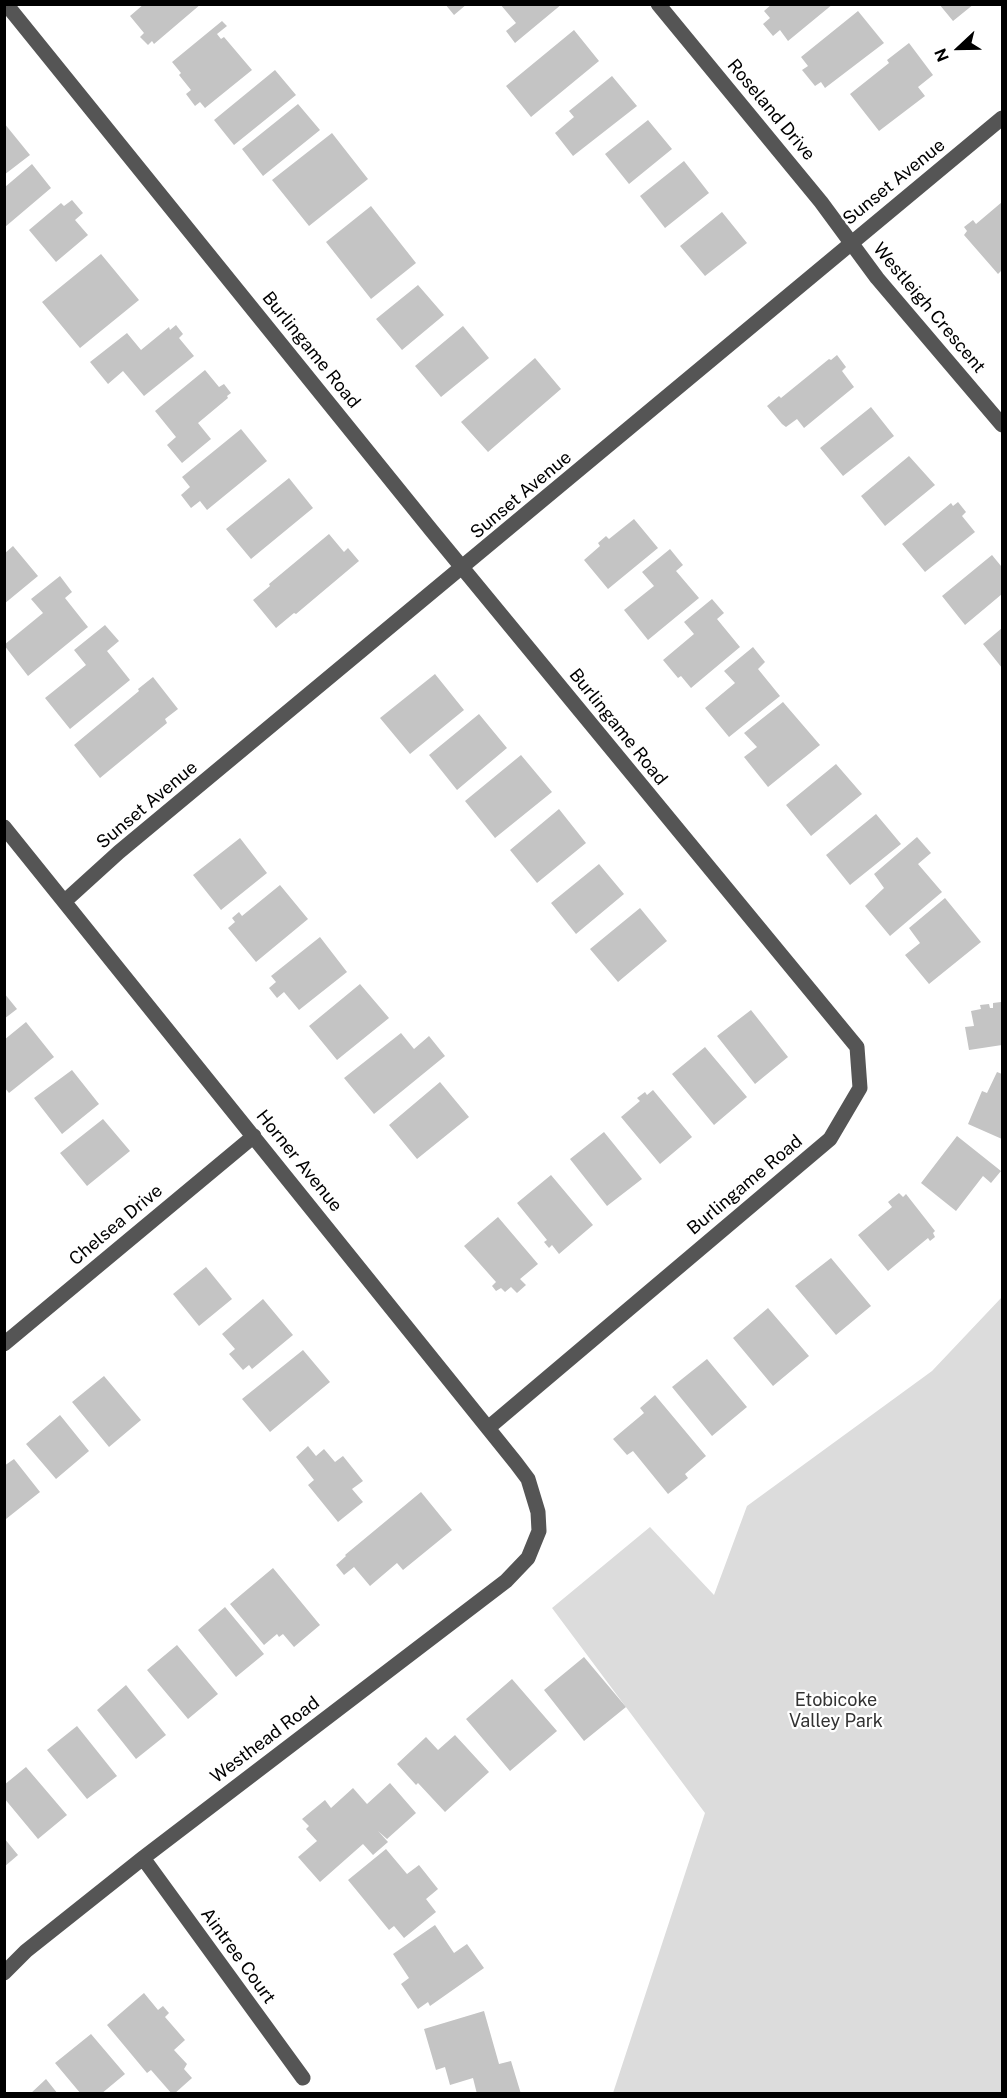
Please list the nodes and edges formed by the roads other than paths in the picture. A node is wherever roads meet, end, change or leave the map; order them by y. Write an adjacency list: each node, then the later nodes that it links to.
1 (6, 4): 6 (street, Burlingame Road)
2 (658, 4): 4 (street, Roseland Drive)
3 (1002, 118): 4 (street, Sunset Avenue)
4 (850, 243): 5 (street, Westleigh Crescent); 6 (street, Sunset Avenue)
5 (1002, 425)
6 (464, 568): 8 (street, Sunset Avenue); 11 (street, Burlingame Road)
7 (4, 827): 8 (street, Horner Avenue)
8 (65, 901): 9 (street, Horner Avenue)
9 (254, 1136): 10 (street, Chelsea Drive); 11 (street, Horner Avenue)
10 (4, 1344)
11 (488, 1428): 12 (street, Horner Avenue)
12 (539, 1531): 13 (street, Westhead Road)
13 (143, 1858): 14 (street, Westhead Road); 15 (street, Aintree Court)
14 (4, 1973)
15 (303, 2078)

